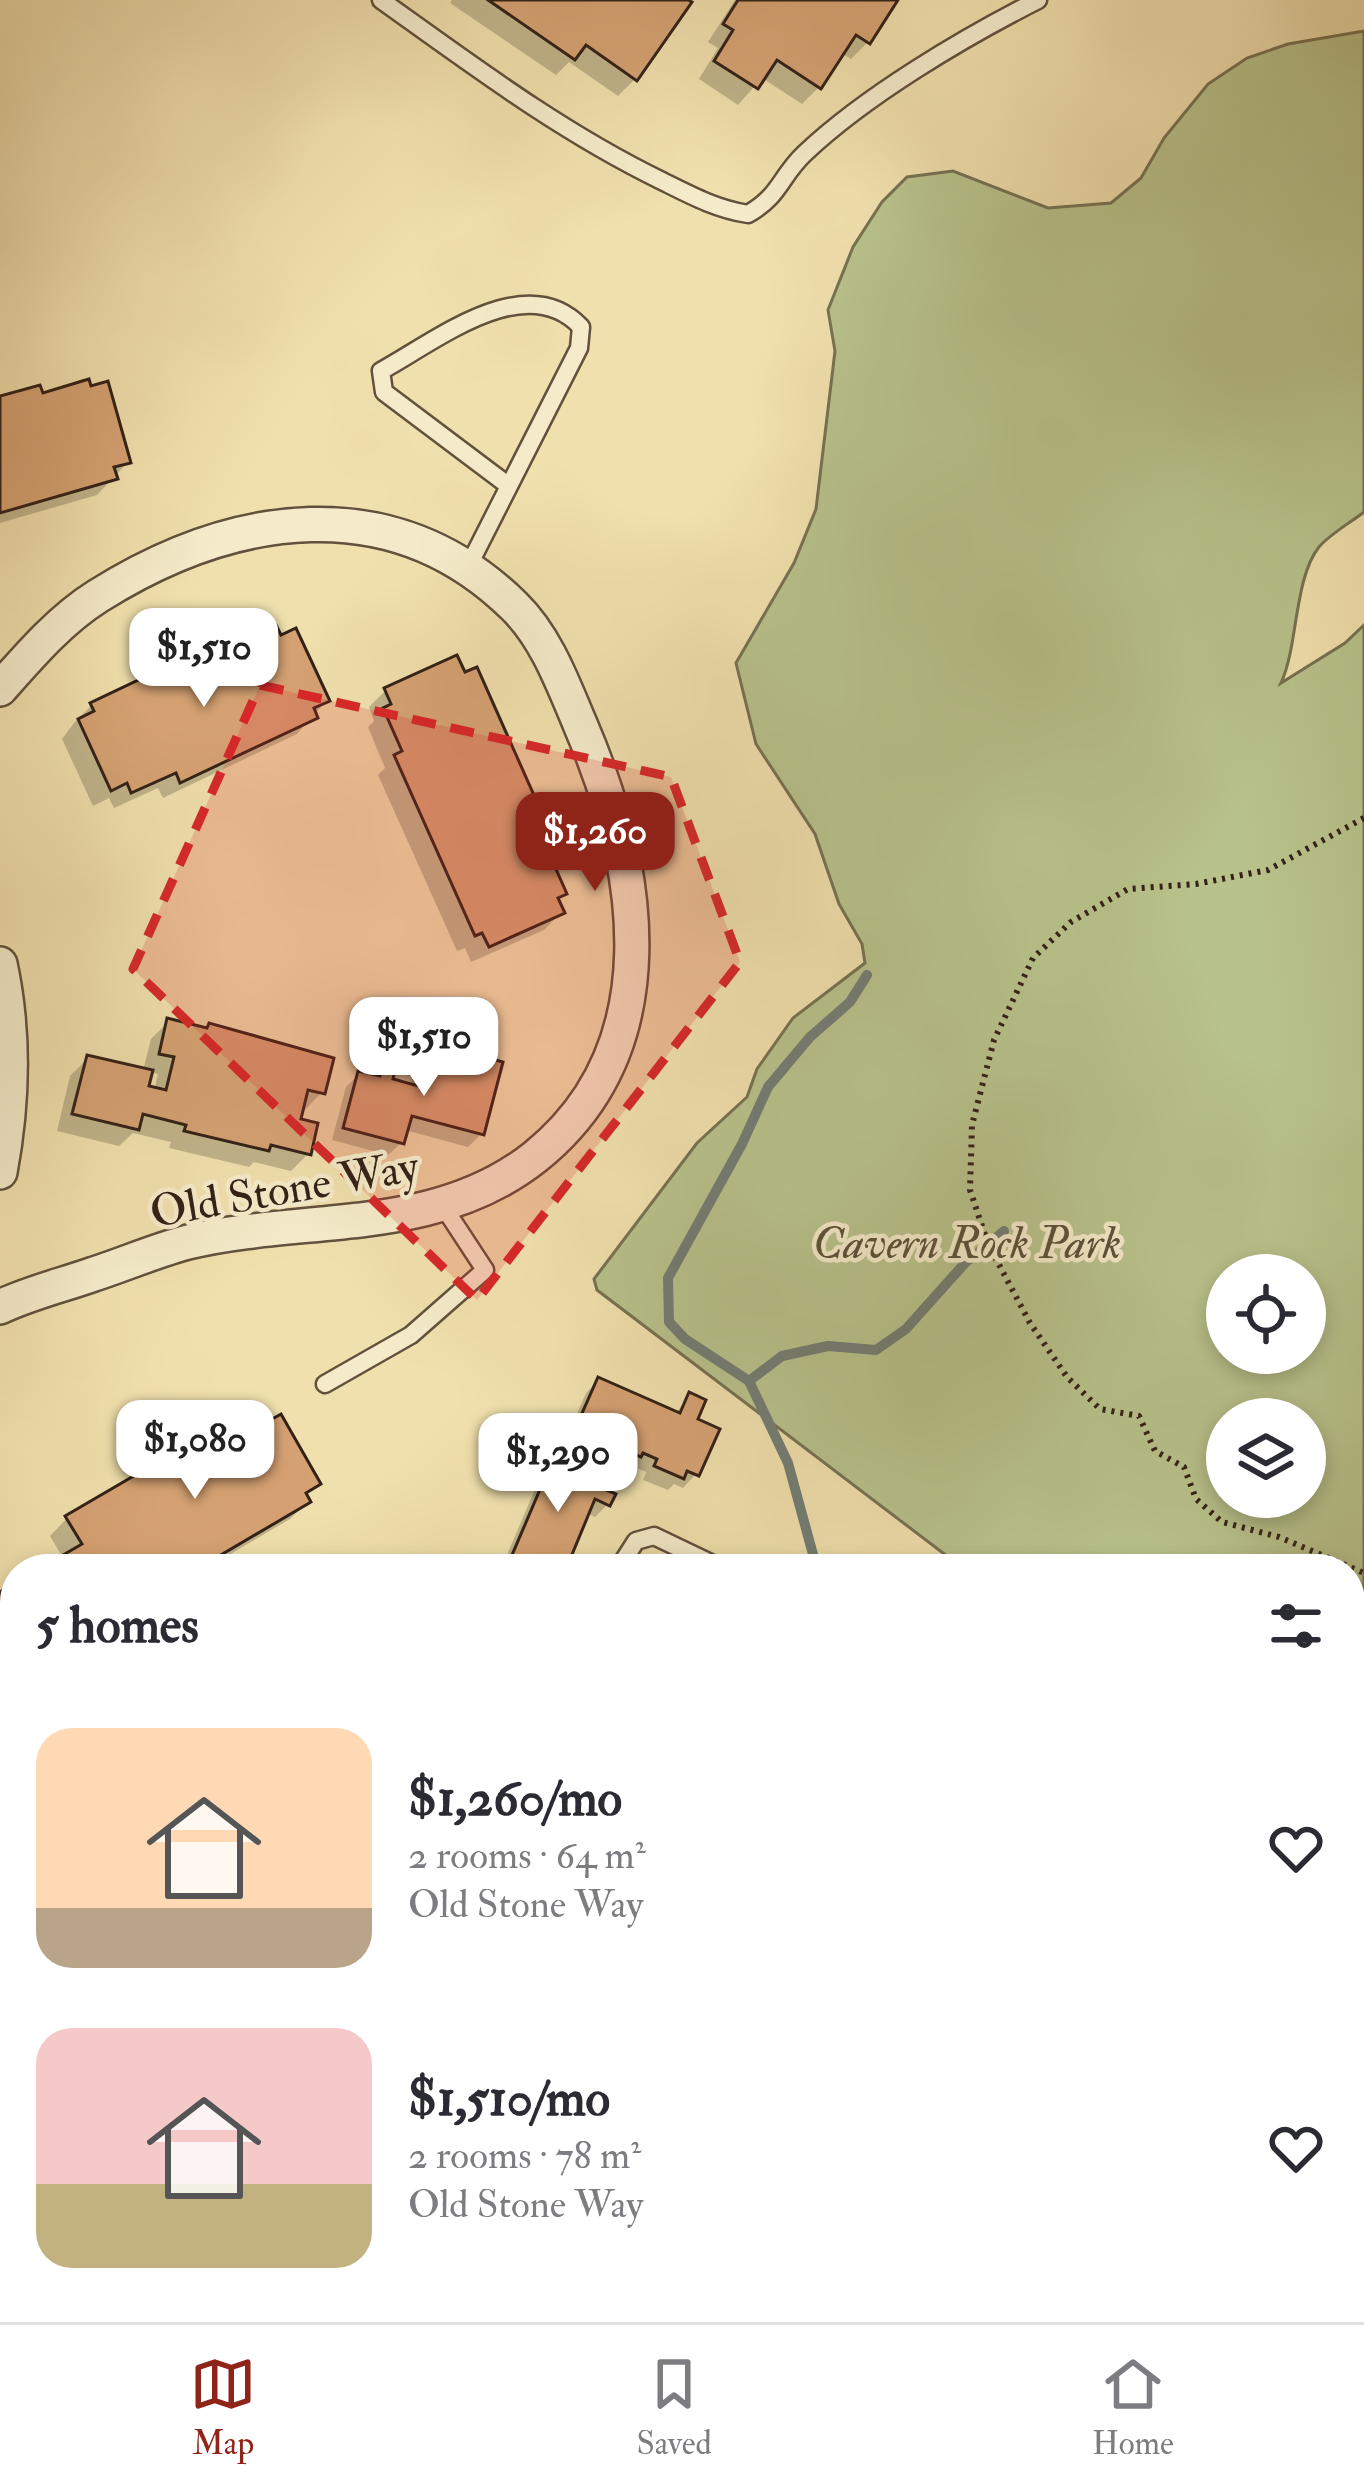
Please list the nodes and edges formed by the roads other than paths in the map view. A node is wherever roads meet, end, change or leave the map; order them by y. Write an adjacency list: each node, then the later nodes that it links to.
1 (381, 0): 2 (lane)
2 (1038, 0)
3 (509, 486): 3 (lane); 4 (lane)
4 (466, 569): 5 (street, Old Stone Way); 8 (street, Old Stone Way)
5 (0, 689)
6 (0, 964): 7 (street)
7 (0, 1172)
8 (442, 1206): 9 (street, Old Stone Way); 10 (lane)
9 (0, 1307)
10 (325, 1384)
11 (628, 1554): 12 (lane)
12 (692, 1554)

